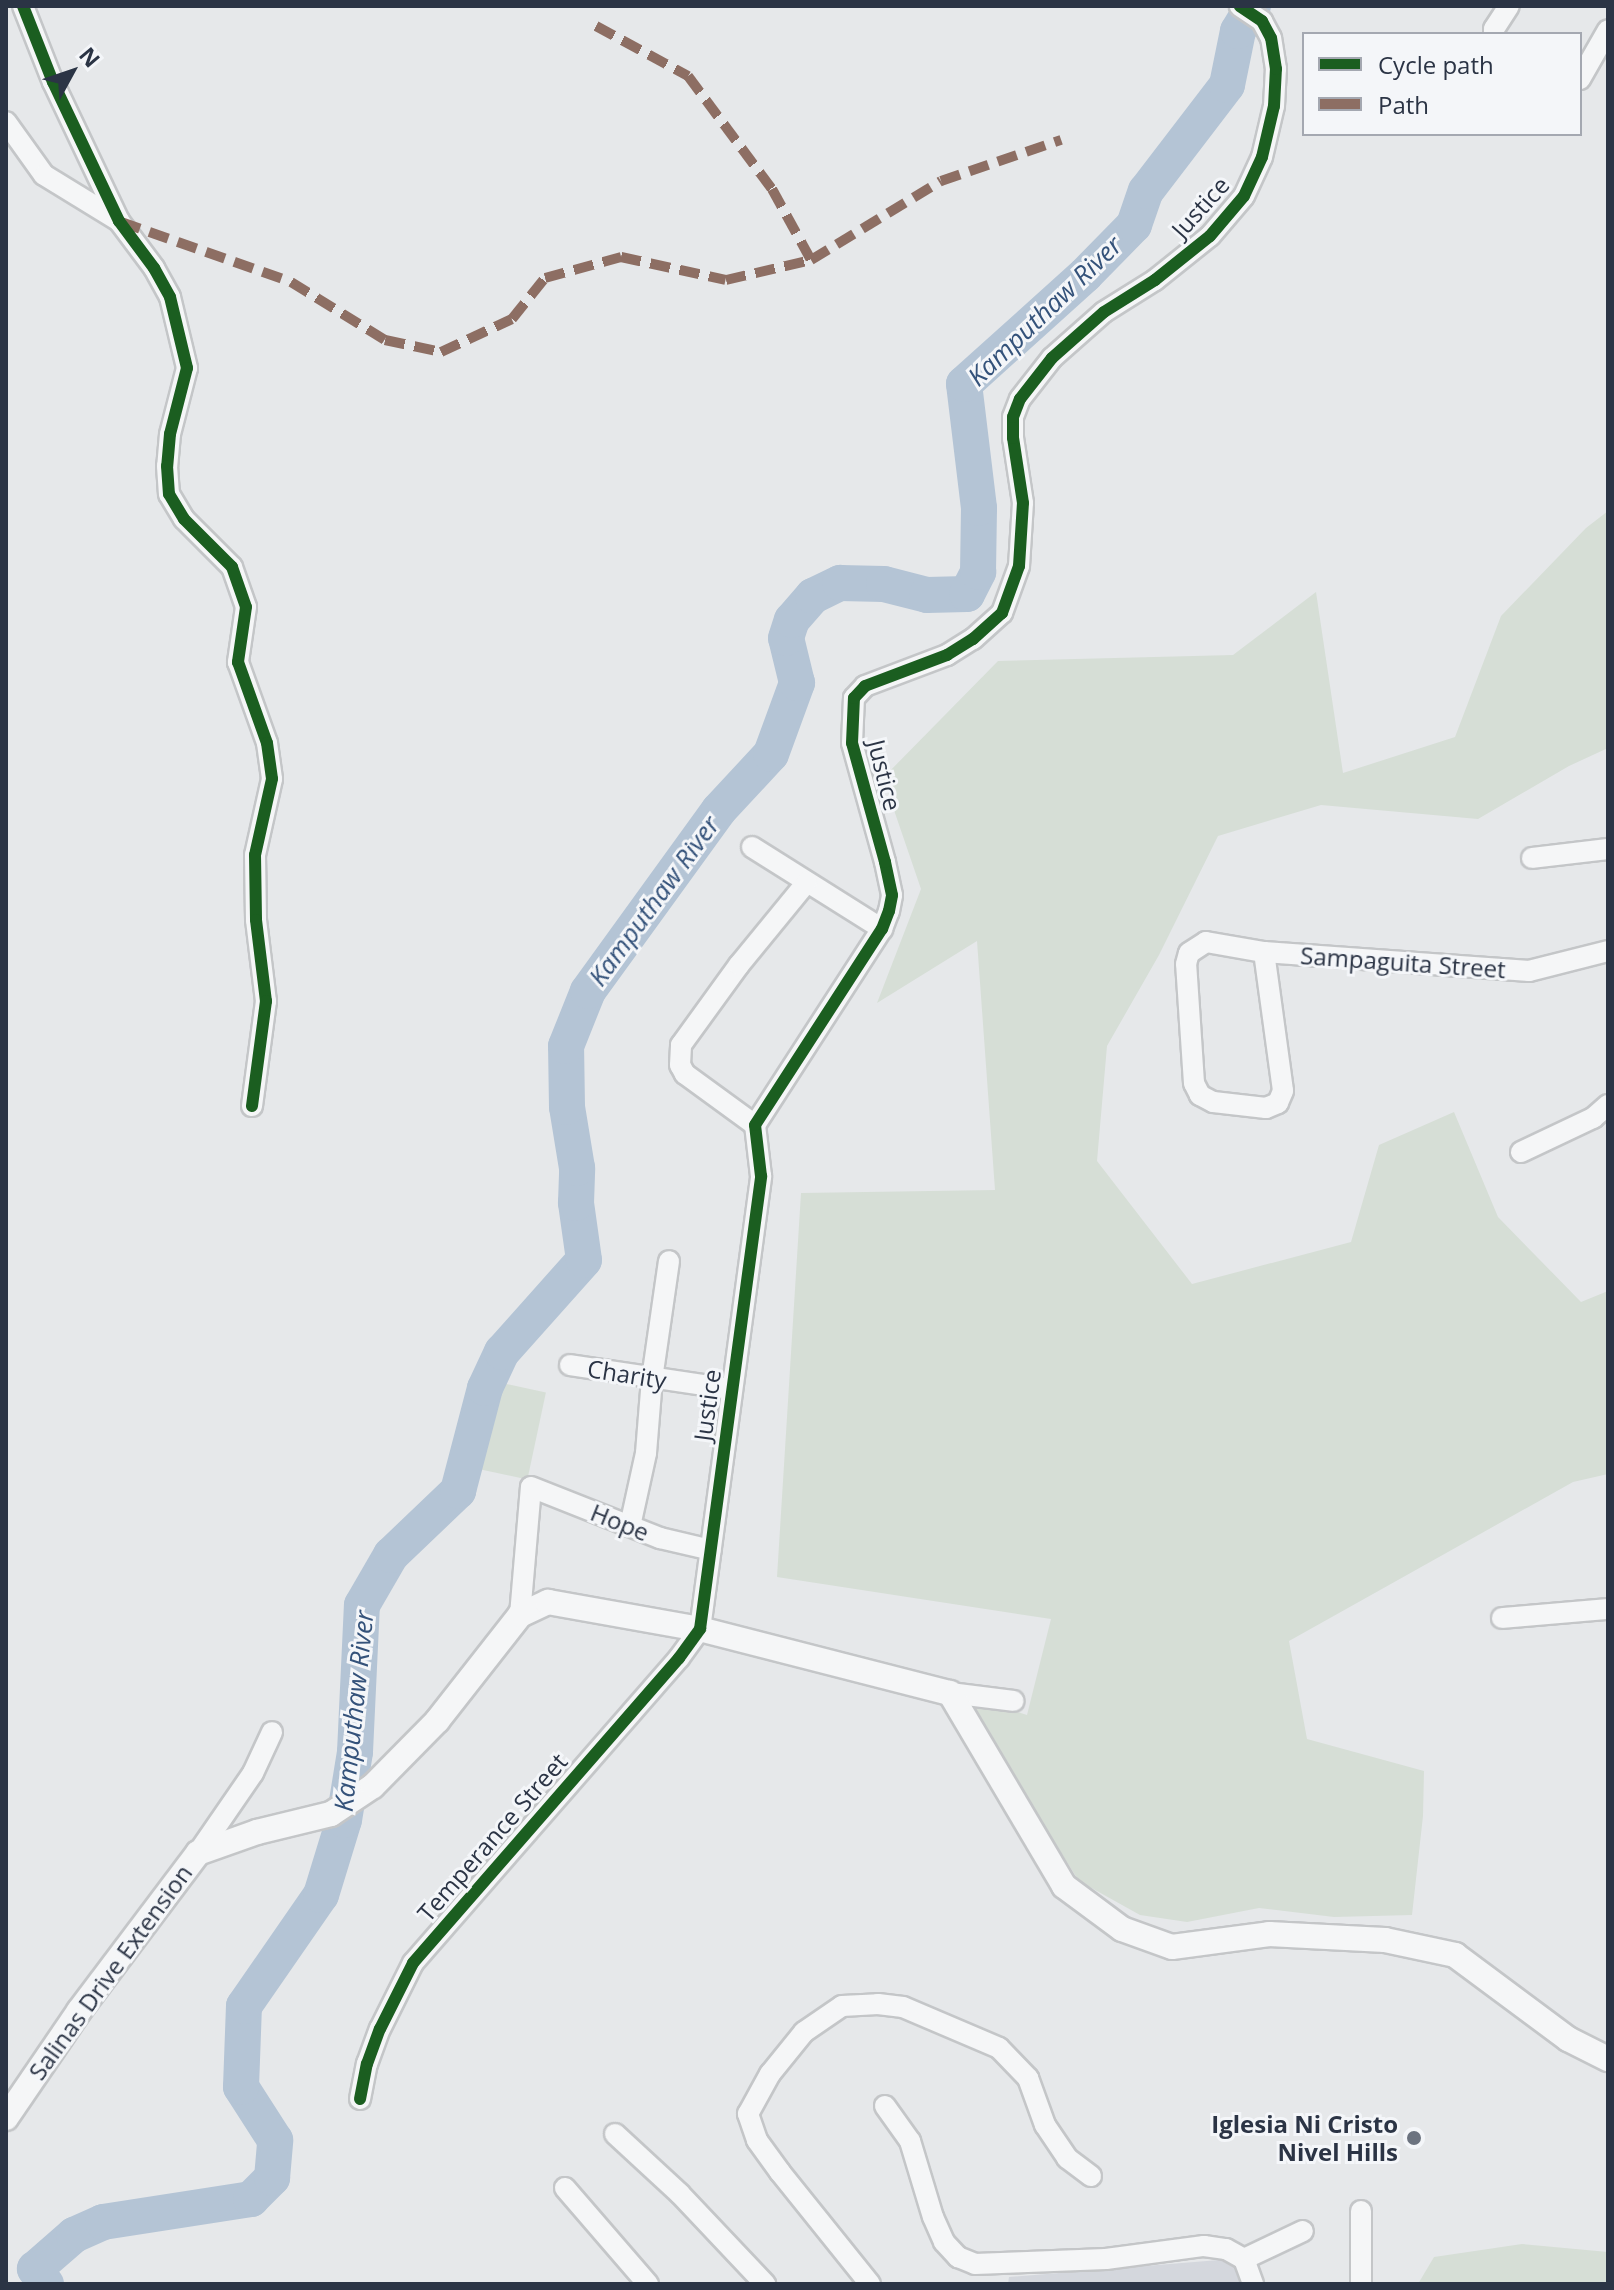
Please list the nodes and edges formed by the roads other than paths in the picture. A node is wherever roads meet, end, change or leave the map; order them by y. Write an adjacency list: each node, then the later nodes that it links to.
1 (23, 6): 8 (street)
2 (1509, 6): 5 (street)
3 (1242, 7): 13 (street, Justice)
4 (1608, 30): 6 (street)
5 (1494, 32)
6 (1582, 76)
7 (6, 122): 8 (street)
8 (119, 221): 17 (street)
9 (752, 847): 12 (street)
10 (1608, 849): 11 (street)
11 (1532, 858)
12 (807, 882): 13 (street); 18 (street)
13 (882, 929): 18 (street, Justice)
14 (1608, 951): 15 (street, Sampaguita Street)
15 (1264, 952): 15 (street, Sampaguita Street)
16 (1608, 1105): 19 (street)
17 (252, 1106)
18 (755, 1125): 23 (street, Justice)
19 (1521, 1152)
20 (669, 1261): 22 (street)
21 (570, 1365): 22 (street, Charity)
22 (652, 1379): 23 (street, Charity); 24 (street)
23 (731, 1389): 25 (street, Justice)
24 (630, 1526): 25 (street, Hope); 27 (street, Hope)
25 (711, 1550): 29 (street, Justice)
26 (1608, 1609): 28 (street)
27 (520, 1615): 29 (street); 33 (street, Salinas Drive Extension)
28 (1502, 1618)
29 (700, 1629): 30 (street); 35 (street, Temperance Street)
30 (950, 1693): 31 (street); 34 (street)
31 (1014, 1701)
32 (272, 1732): 33 (street)
33 (198, 1853): 37 (street, Salinas Drive Extension)
34 (1608, 2059)
35 (360, 2099)
36 (885, 2106): 43 (street)
37 (6, 2118)
38 (615, 2134): 45 (street)
39 (1091, 2176): 46 (street)
40 (565, 2188): 44 (street)
41 (1361, 2211): 48 (street)
42 (1303, 2231): 43 (street)
43 (1244, 2259): 47 (street)
44 (648, 2284)
45 (765, 2284)
46 (870, 2284)
47 (1253, 2284)
48 (1361, 2284)

